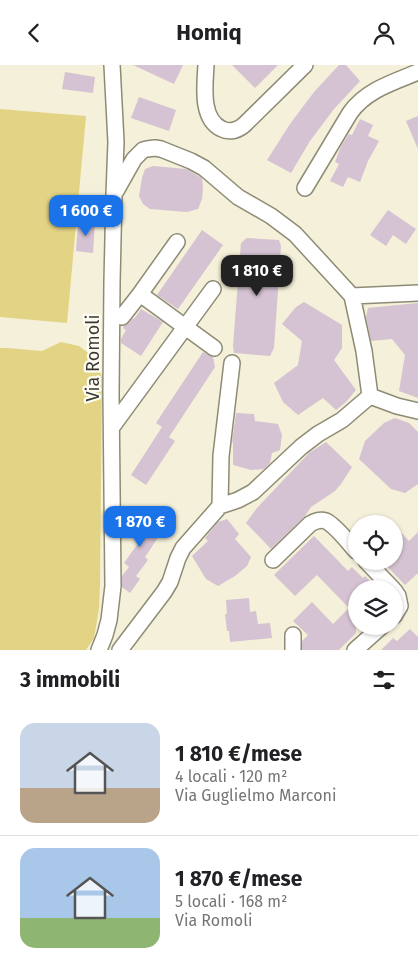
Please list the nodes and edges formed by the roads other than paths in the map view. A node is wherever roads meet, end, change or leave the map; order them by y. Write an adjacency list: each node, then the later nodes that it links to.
1 (112, 65): 6 (street, Via Romoli)
2 (206, 65): 3 (street)
3 (305, 65)
4 (418, 72): 5 (street)
5 (305, 188)
6 (114, 195): 11 (street); 18 (street, Via Romoli)
7 (176, 242): 10 (street)
8 (213, 289): 13 (street)
9 (418, 293): 11 (street)
10 (140, 294): 12 (street); 13 (street)
11 (352, 296): 16 (street)
12 (122, 317)
13 (185, 327): 14 (street); 18 (street)
14 (214, 348)
15 (232, 363): 19 (street)
16 (370, 396): 17 (street); 19 (street)
17 (418, 411)
18 (112, 427): 25 (street, Via Romoli)
19 (220, 506): 26 (street)
20 (348, 542): 21 (street)
21 (273, 560)
22 (375, 570): 23 (street)
23 (384, 580)
24 (372, 635): 27 (street)
25 (99, 650)
26 (120, 650)
27 (355, 650)

